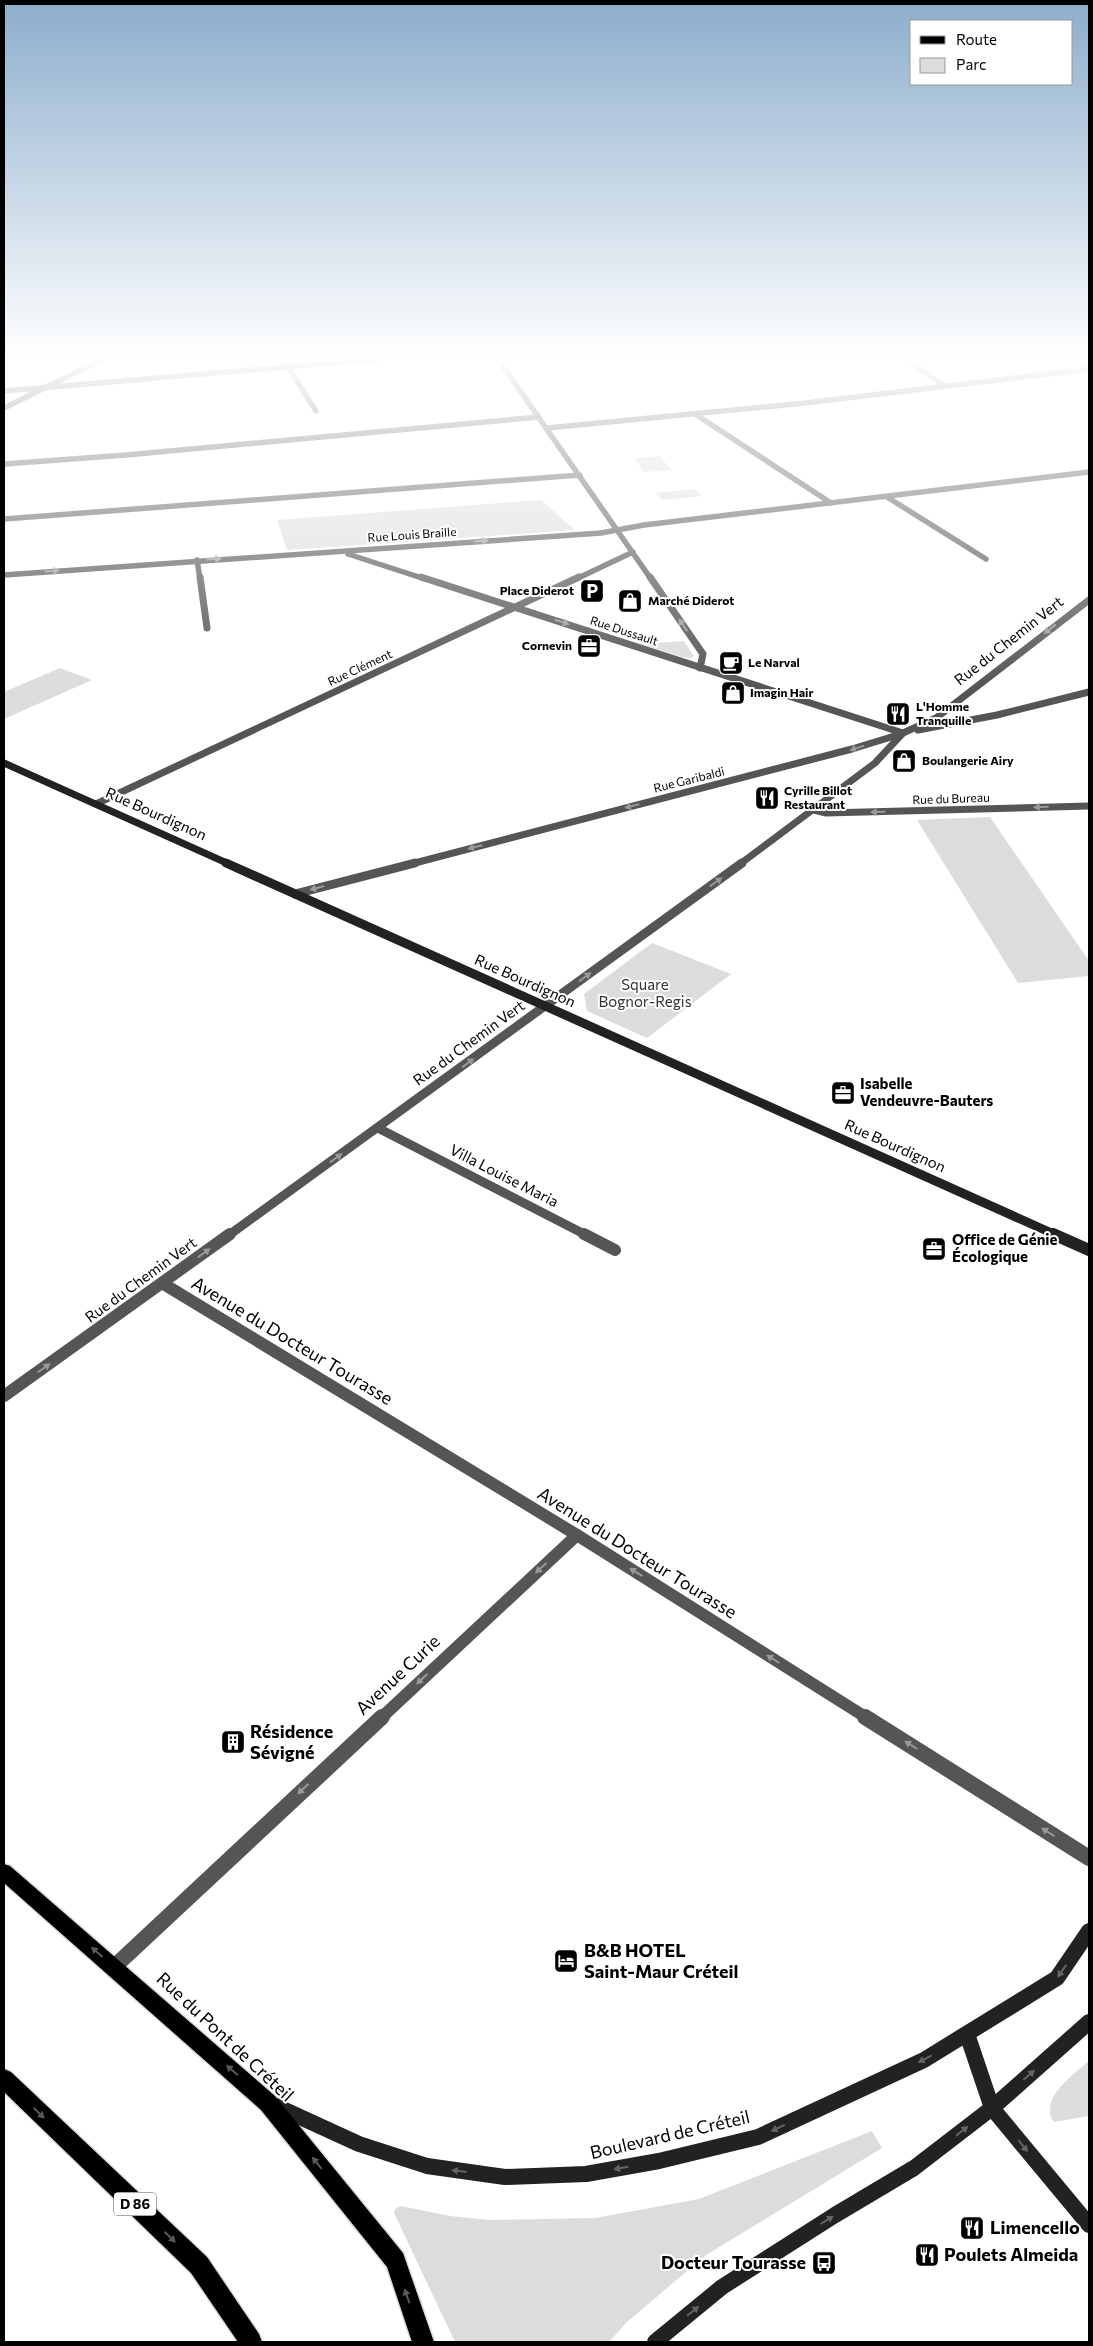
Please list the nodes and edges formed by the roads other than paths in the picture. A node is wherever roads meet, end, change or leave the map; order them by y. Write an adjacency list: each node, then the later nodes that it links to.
1 (575, 468): 4 (street)
2 (778, 468): 6 (street)
3 (1089, 472): 5 (street, Rue Louis Braille)
4 (580, 475): 7 (street); 8 (street)
5 (887, 497): 6 (street, Rue Louis Braille); 11 (street)
6 (831, 503): 8 (street, Rue Louis Braille)
7 (4, 519)
8 (617, 530): 9 (street, Rue Louis Braille, one-way to 8); 10 (street)
9 (337, 552): 12 (street, Rue Louis Braille, one-way to 9); 15 (street, Rue Dussault)
10 (633, 552): 15 (street, Rue Clément); 17 (street, one-way to 10)
11 (986, 559)
12 (197, 560): 13 (street, Rue Louis Braille, one-way to 12); 16 (street)
13 (4, 575)
14 (1089, 600): 19 (street, Rue du Chemin Vert, one-way to 19)
15 (515, 608): 17 (street, Rue Dussault, one-way to 17); 21 (street, Rue Clément)
16 (207, 628)
17 (700, 668): 19 (street, Rue Dussault)
18 (1089, 692): 19 (street, Rue Garibaldi)
19 (904, 733): 23 (street, Rue du Chemin Vert); 24 (street, Rue Garibaldi, one-way to 24)
20 (4, 763): 21 (street, Rue Bourdignon)
21 (96, 804): 24 (street, Rue Bourdignon)
22 (1089, 806): 23 (street, Rue du Bureau, one-way to 23)
23 (814, 810): 25 (street, Rue du Chemin Vert, one-way to 23)
24 (295, 894): 25 (street, Rue Bourdignon)
25 (546, 1006): 26 (street, Rue du Chemin Vert, one-way to 25); 28 (street, Rue Bourdignon)
26 (378, 1128): 27 (street, Villa Louise Maria); 29 (street, Rue du Chemin Vert, one-way to 26)
27 (616, 1250)
28 (1089, 1250)
29 (162, 1284): 30 (street, Rue du Chemin Vert, one-way to 29); 31 (street, Avenue du Docteur Tourasse)
30 (4, 1396)
31 (577, 1535): 32 (street, Avenue du Docteur Tourasse, one-way to 31); 35 (street, Avenue Curie, one-way to 35)
32 (1089, 1858)
33 (4, 1872): 35 (main road, Rue du Pont de Créteil, one-way to 33)
34 (1089, 1931): 37 (street, Boulevard de Créteil, one-way to 37)
35 (114, 1967): 39 (main road, Rue du Pont de Créteil, one-way to 35)
36 (1089, 2022): 40 (street, one-way to 36)
37 (967, 2034): 39 (street, Boulevard de Créteil, one-way to 39); 40 (street)
38 (4, 2079): 42 (main road, D 86, one-way to 42)
39 (268, 2103): 43 (main road, Rue du Pont de Créteil, one-way to 39)
40 (992, 2108): 41 (street, one-way to 41); 44 (street, one-way to 40)
41 (1089, 2225)
42 (251, 2342)
43 (423, 2342)
44 (655, 2342)

